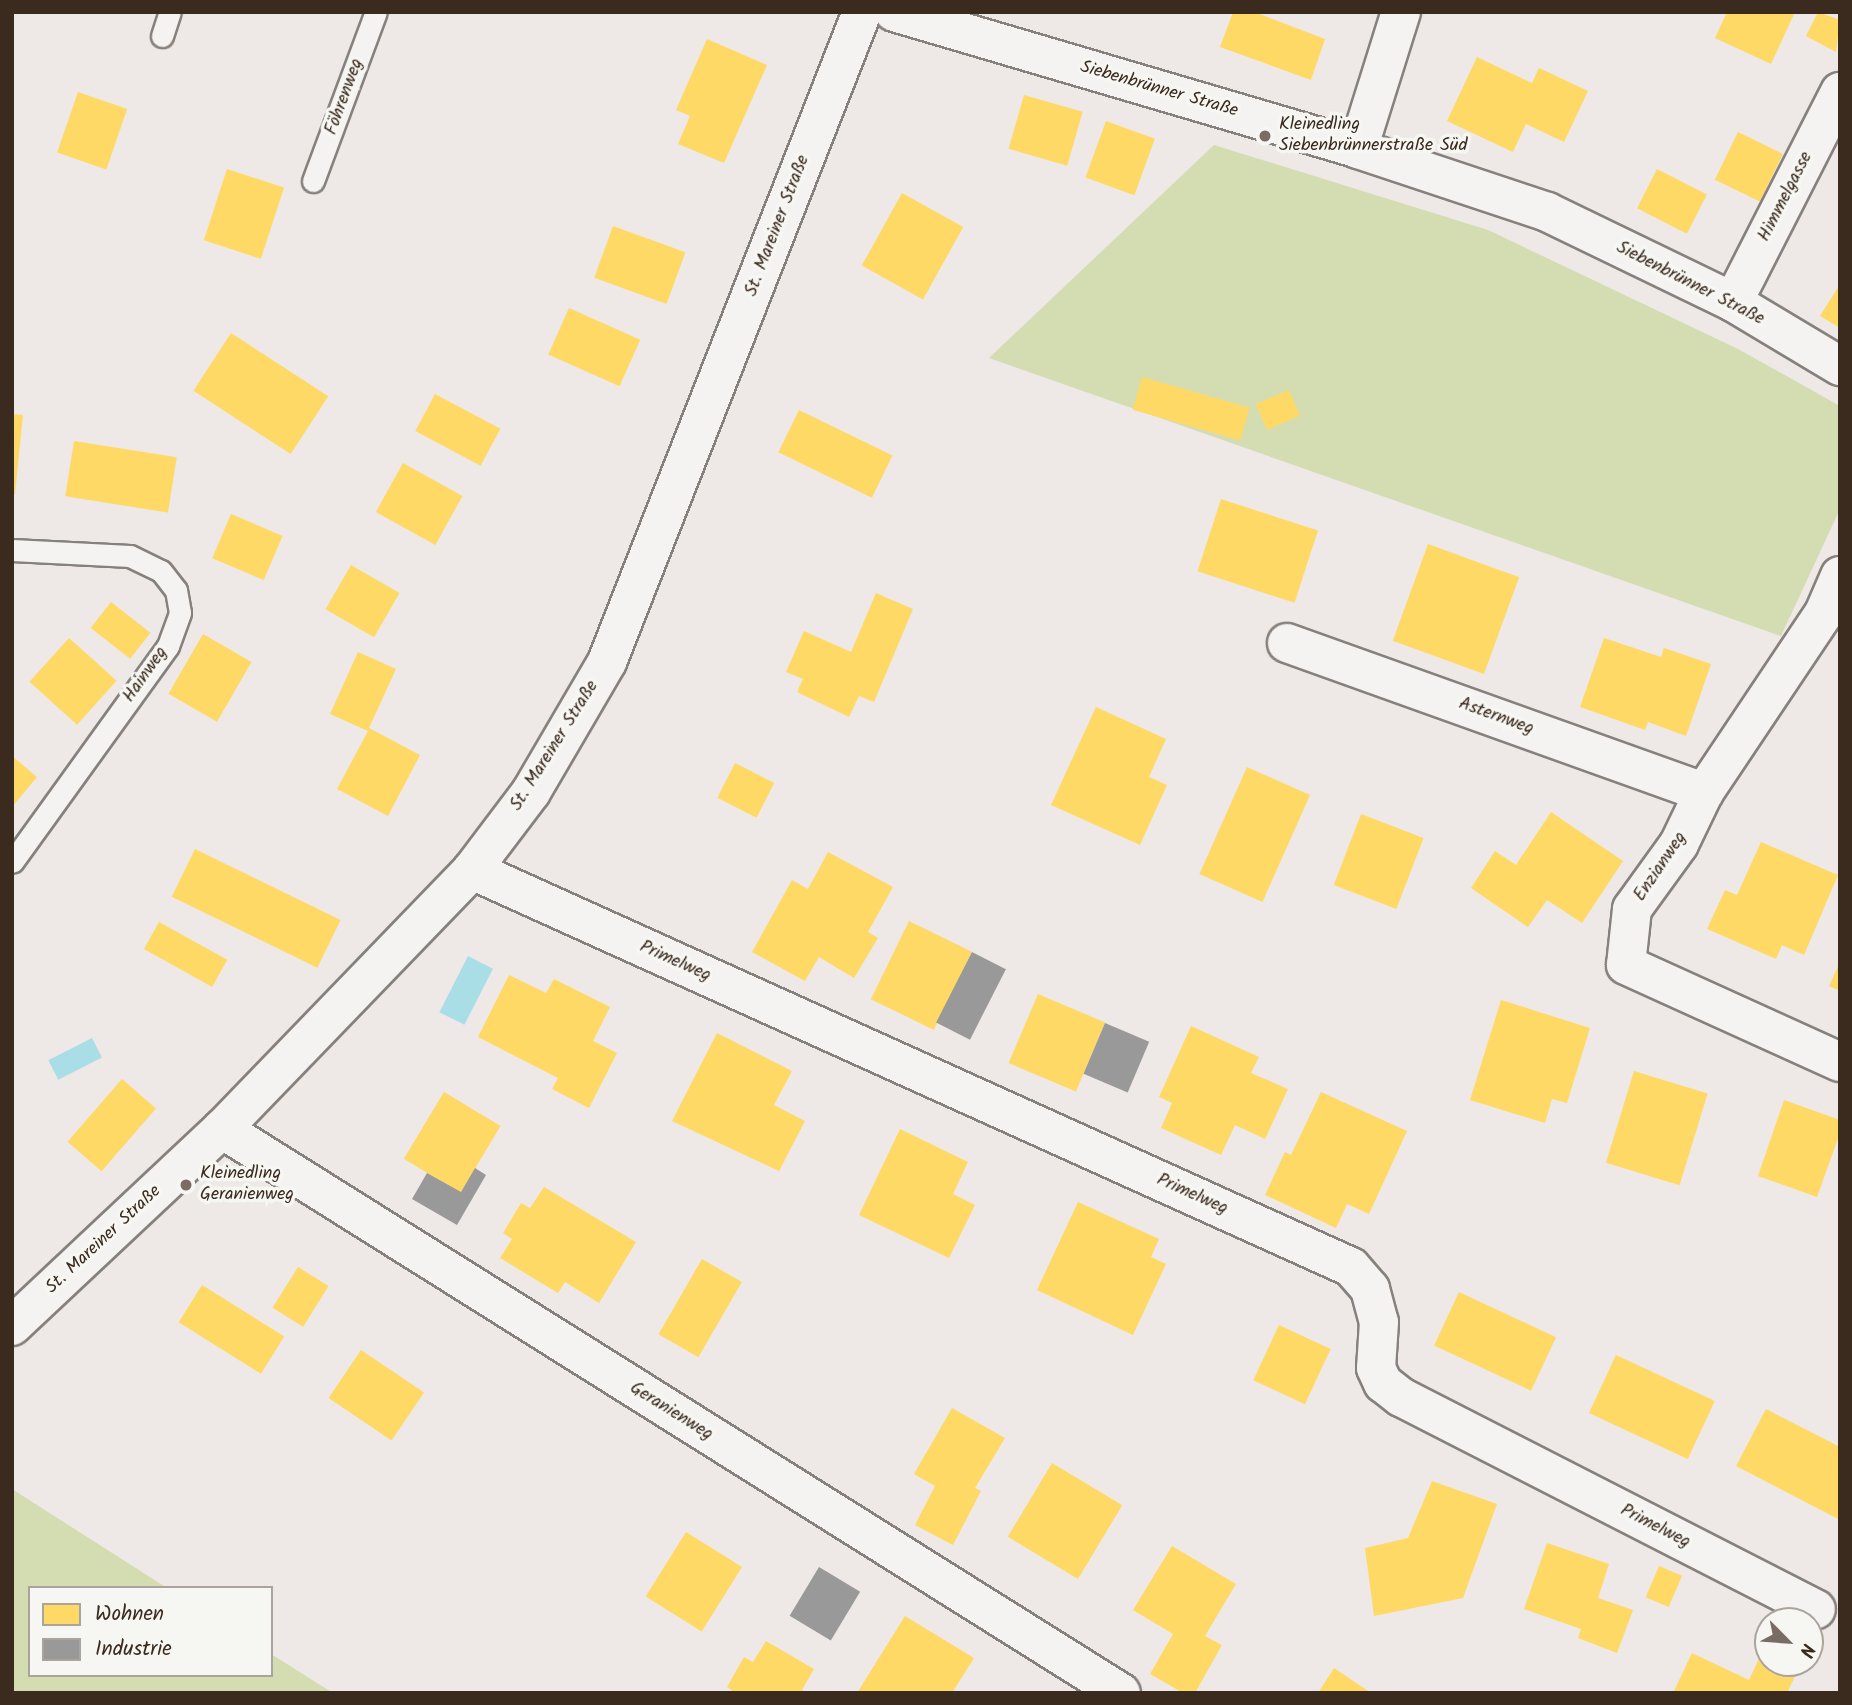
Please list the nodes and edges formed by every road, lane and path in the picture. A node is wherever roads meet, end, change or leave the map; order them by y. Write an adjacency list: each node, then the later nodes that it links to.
1 (170, 12): 6 (lane)
2 (376, 12): 9 (lane, Föhrenweg)
3 (862, 12): 17 (street, St. Mareiner Straße)
4 (894, 12): 8 (street, Siebenbrünner Straße)
5 (1401, 12): 8 (street)
6 (162, 36)
7 (1840, 92): 10 (street, Himmelgasse)
8 (1358, 149): 10 (street, Siebenbrünner Straße)
9 (313, 181)
10 (1733, 302): 11 (street, Siebenbrünner Straße)
11 (1840, 366)
12 (12, 550): 16 (lane, Hainweg)
13 (1840, 576): 15 (street, Enzianweg)
14 (1287, 643): 15 (street, Asternweg)
15 (1704, 792): 18 (street, Enzianweg)
16 (12, 862)
17 (472, 870): 19 (street, St. Mareiner Straße); 21 (street, Primelweg)
18 (1840, 1062)
19 (222, 1129): 20 (street, St. Mareiner Straße); 22 (street, Geranienweg)
20 (12, 1326)
21 (1812, 1607)
22 (1121, 1693)

